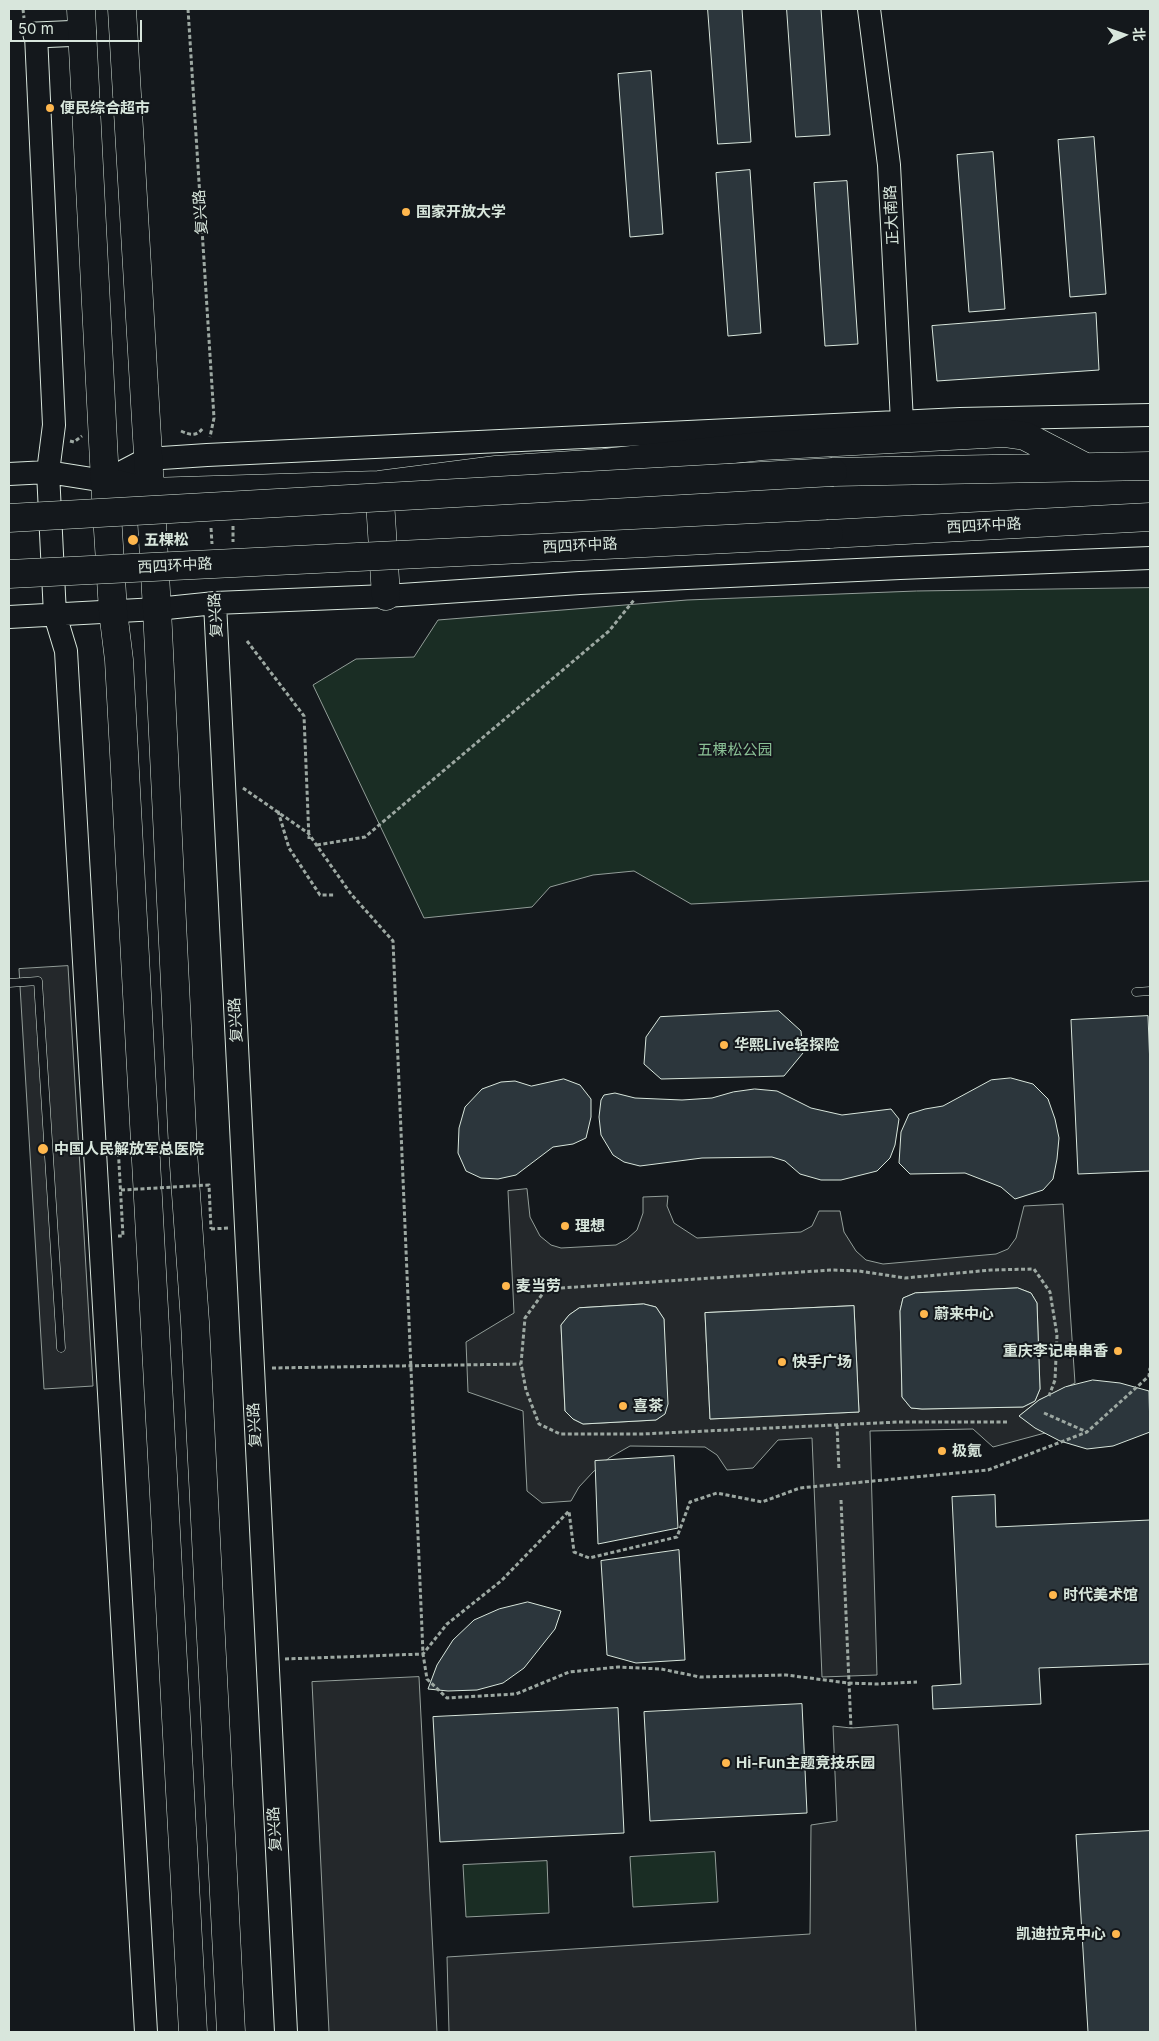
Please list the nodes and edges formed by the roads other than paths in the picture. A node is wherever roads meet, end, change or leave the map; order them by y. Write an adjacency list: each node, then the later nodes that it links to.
1 (122, 9): 7 (highway)
2 (869, 9): 6 (street, 正大南路)
3 (82, 21): 4 (main road); 12 (highway)
4 (36, 35): 10 (street)
5 (1150, 415): 6 (street)
6 (902, 422): 7 (street)
7 (147, 460): 12 (street); 14 (highway)
8 (1150, 466): 9 (highway)
9 (1085, 467): 13 (highway); 16 (highway, bridge)
10 (48, 472): 11 (street); 12 (street); 25 (street)
11 (9, 474)
12 (105, 481): 14 (highway); 24 (highway)
13 (379, 485): 14 (highway); 21 (highway)
14 (149, 492): 23 (highway)
15 (1150, 517): 20 (highway, 西四环中路, bridge)
16 (9, 518)
17 (1150, 558): 18 (street)
18 (1122, 559): 19 (lane); 21 (street)
19 (1150, 567)
20 (9, 574)
21 (386, 596): 22 (street)
22 (215, 603): 23 (street); 34 (street, 复兴路)
23 (156, 609): 24 (street); 33 (highway)
24 (113, 611): 25 (street); 32 (highway)
25 (55, 615): 26 (street); 31 (street)
26 (9, 617)
27 (9, 983): 30 (lane)
28 (1150, 991): 29 (lane)
29 (1136, 992)
30 (61, 1348)
31 (146, 2032)
32 (193, 2032)
33 (231, 2032)
34 (286, 2032)

